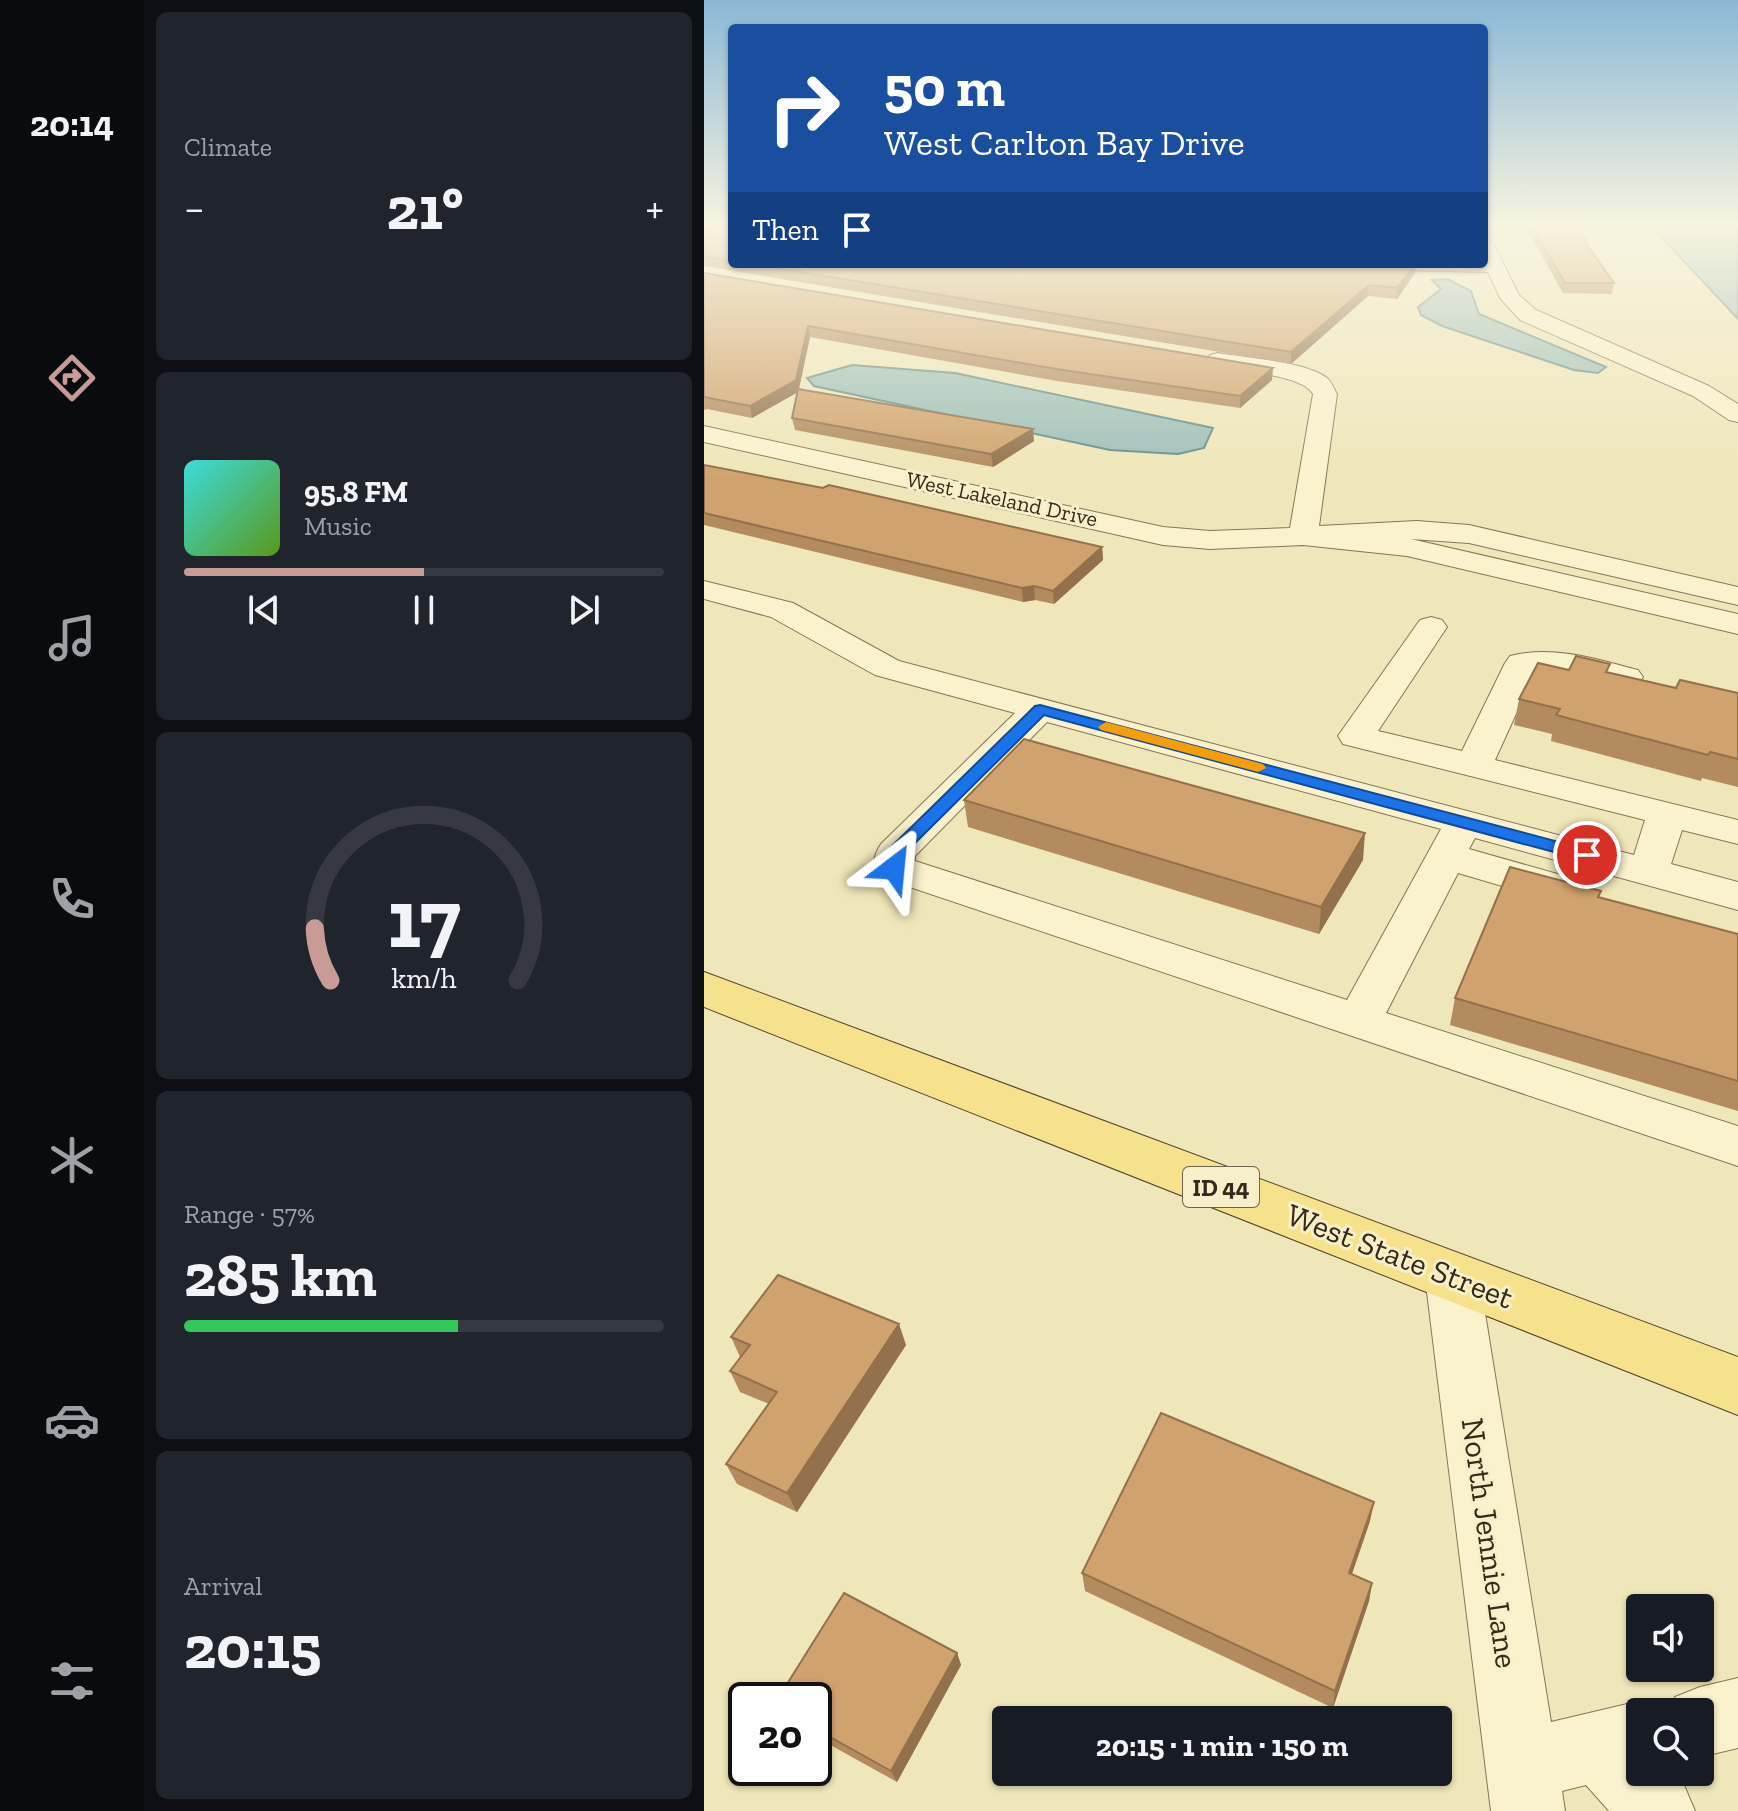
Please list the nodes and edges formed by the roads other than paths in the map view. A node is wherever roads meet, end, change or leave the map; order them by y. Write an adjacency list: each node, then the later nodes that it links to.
1 (1523, 311): 3 (street)
2 (1189, 355): 5 (street)
3 (1738, 415)
4 (706, 436): 5 (street, West Lakeland Drive)
5 (1303, 536): 7 (street, West Lakeland Drive); 8 (street, West Lakeland Drive)
6 (704, 590): 11 (street)
7 (1738, 596)
8 (1738, 624)
9 (1431, 627): 12 (street)
10 (1661, 685): 12 (street)
11 (1040, 709): 15 (street); 20 (street)
12 (1474, 765): 13 (street)
13 (1667, 814): 14 (street); 16 (street)
14 (1738, 832)
15 (1455, 839): 16 (street); 18 (street); 20 (street)
16 (1648, 872): 17 (street)
17 (1738, 896)
18 (1600, 901)
19 (704, 989): 22 (main road, West State Street / ID 44)
20 (1359, 1021): 21 (street)
21 (1738, 1146)
22 (1452, 1276): 23 (main road, West State Street / ID 44); 27 (street, North Jennie Lane)
23 (1738, 1386)
24 (1738, 1713): 25 (street)
25 (1714, 1719)
26 (1620, 1741): 27 (street); 28 (street)
27 (1525, 1788)
28 (1658, 1811)

